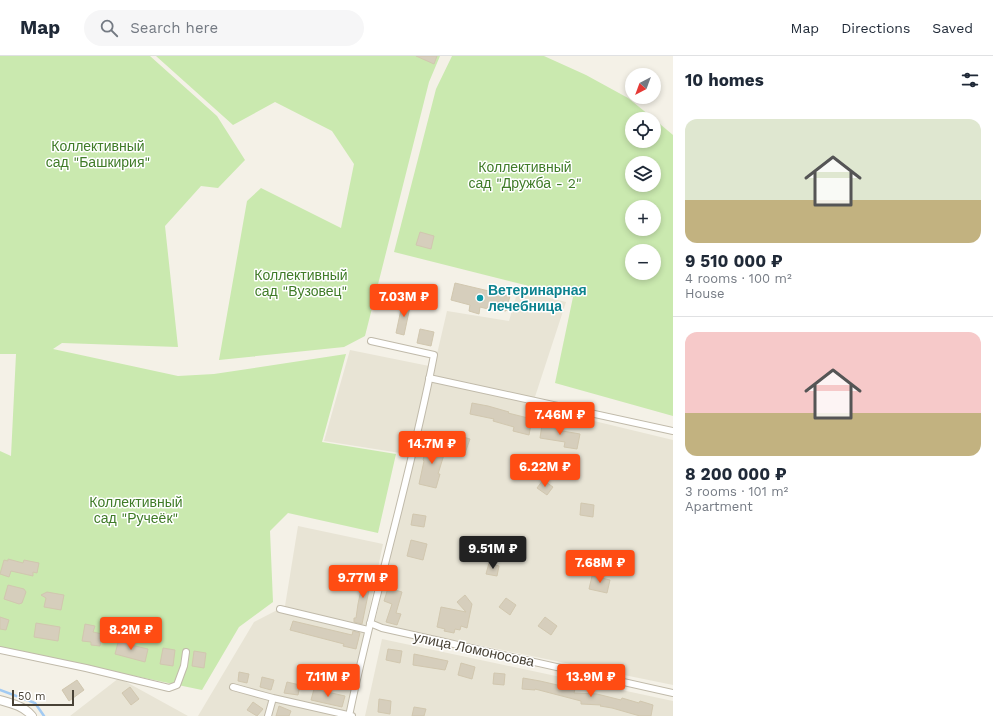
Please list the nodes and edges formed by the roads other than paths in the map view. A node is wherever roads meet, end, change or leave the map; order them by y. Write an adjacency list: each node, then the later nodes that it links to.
1 (371, 341): 2 (street)
2 (429, 378): 3 (street); 5 (street)
3 (673, 431)
4 (280, 609): 6 (street)
5 (370, 623): 6 (street); 10 (street, улица Ломоносова)
6 (368, 630): 15 (street)
7 (0, 650): 8 (street)
8 (186, 652)
9 (233, 687): 11 (street)
10 (673, 692)
11 (273, 698): 14 (street); 15 (street)
12 (0, 700): 13 (street)
13 (32, 716)
14 (268, 716)
15 (351, 716)

